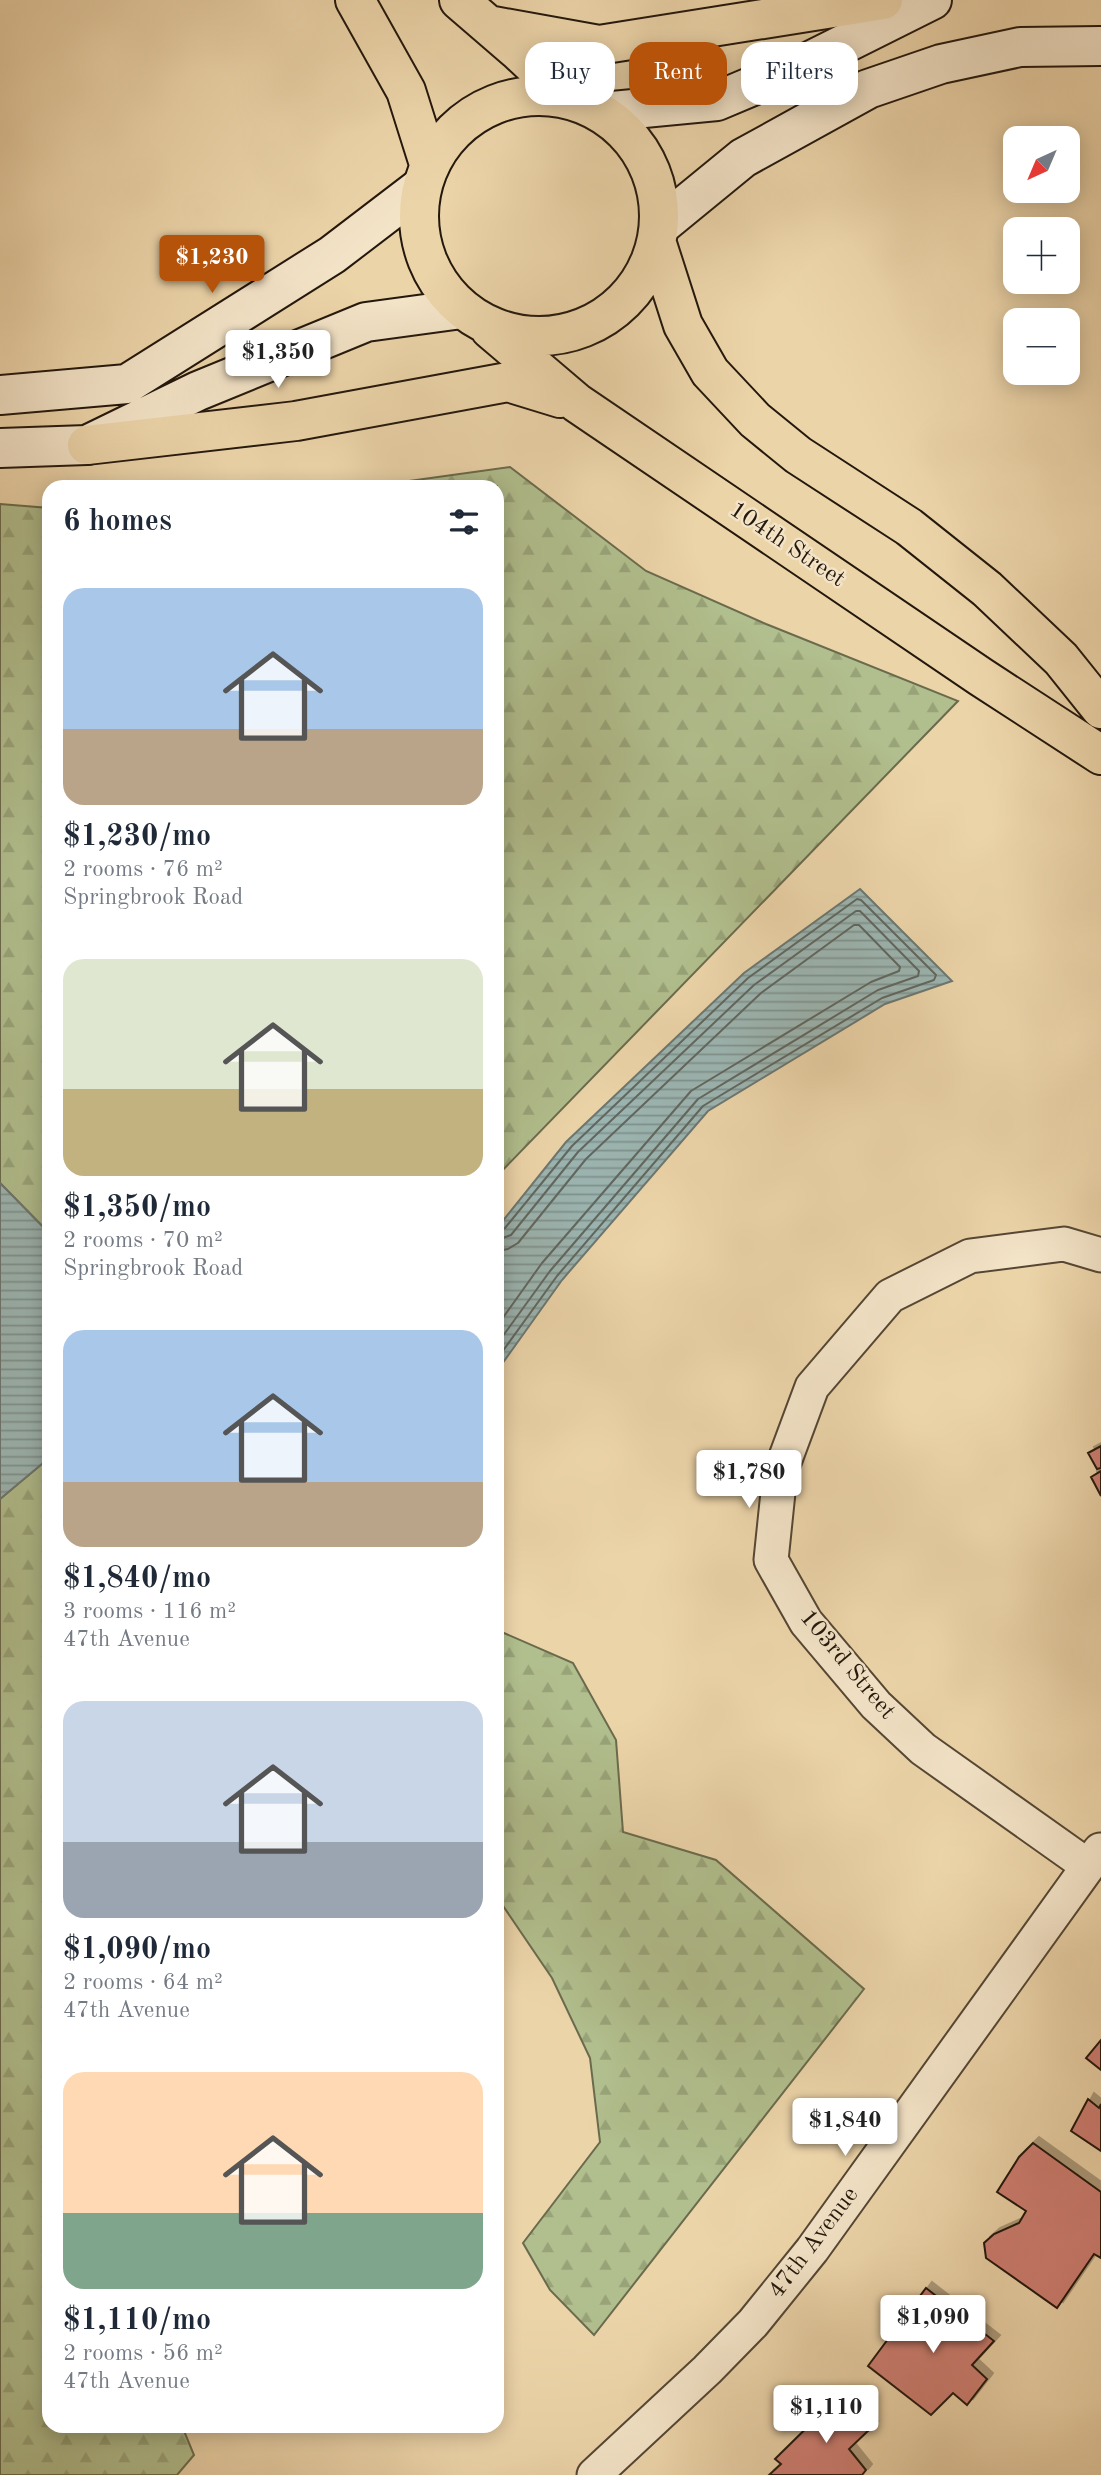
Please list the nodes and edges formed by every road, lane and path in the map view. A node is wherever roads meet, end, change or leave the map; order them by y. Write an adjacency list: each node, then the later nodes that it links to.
1 (355, 0): 11 (main road)
2 (458, 0): 5 (main road)
3 (883, 0): 5 (main road)
4 (932, 0): 9 (street)
5 (488, 25): 7 (main road)
6 (1101, 46): 12 (street)
7 (525, 56)
8 (525, 95): 11 (main road)
9 (615, 104)
10 (585, 105): 12 (main road)
11 (425, 176): 13 (main road); 14 (street)
12 (659, 235): 13 (main road); 18 (main road)
13 (472, 316): 15 (main road, 104th Street); 16 (street)
14 (0, 395)
15 (577, 403): 16 (main road); 19 (main road, 104th Street)
16 (87, 444): 17 (street)
17 (0, 448)
18 (1101, 709)
19 (1101, 755)
20 (1101, 1255): 21 (street, 103rd Street)
21 (1094, 1857): 22 (street, 47th Avenue)
22 (594, 2475)

